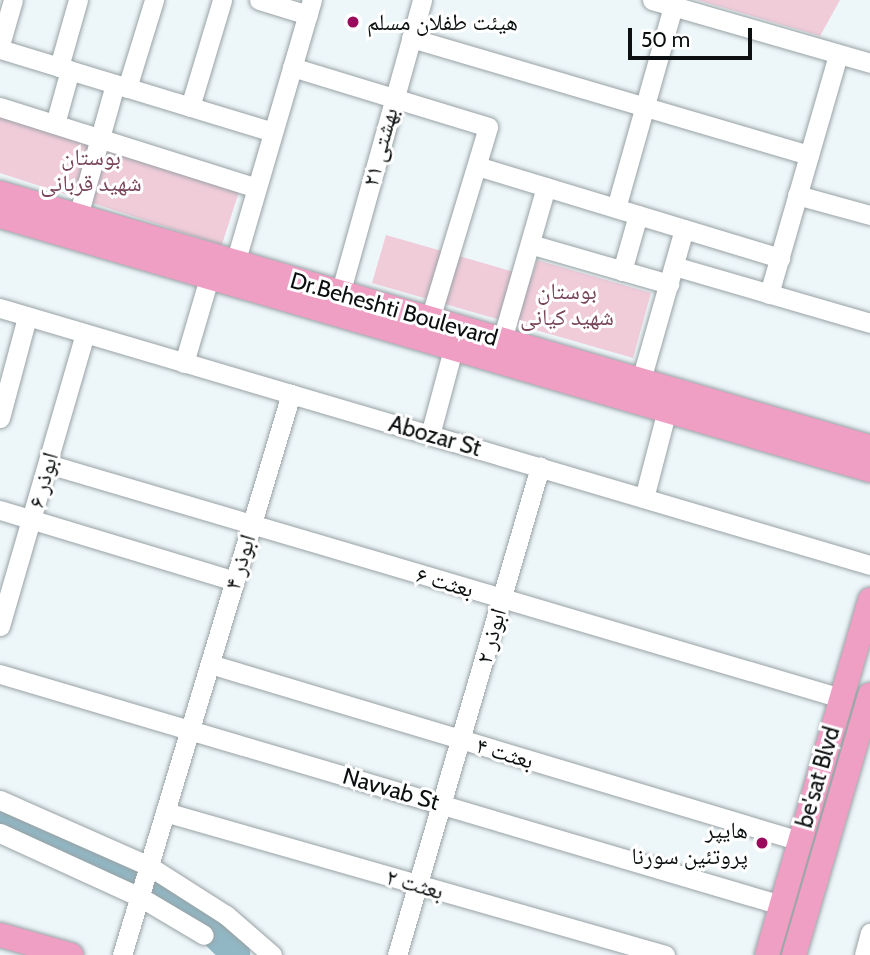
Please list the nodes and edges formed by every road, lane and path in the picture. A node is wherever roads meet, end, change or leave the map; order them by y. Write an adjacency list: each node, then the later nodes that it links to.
1 (13, 0): 11 (street)
2 (78, 0): 15 (street)
3 (154, 0): 16 (street)
4 (222, 0): 19 (street)
5 (259, 0): 9 (street)
6 (422, 0): 10 (street, بهشتی ۲۱)
7 (652, 0): 8 (street)
8 (673, 6): 12 (street); 20 (street)
9 (310, 7): 14 (street)
10 (411, 38): 17 (street, بهشتی ۲۱); 20 (street)
11 (0, 47): 15 (street)
12 (838, 55): 13 (street); 24 (street)
13 (870, 63)
14 (292, 67): 17 (street); 22 (street)
15 (64, 69): 16 (street); 21 (street)
16 (121, 86): 19 (street); 23 (street)
17 (394, 98): 25 (street); 43 (street, بهشتی ۲۱)
18 (0, 107): 21 (street)
19 (190, 107): 22 (street)
20 (645, 107): 24 (street); 30 (street)
21 (55, 124): 23 (street)
22 (273, 132): 27 (street)
23 (100, 138): 27 (street); 34 (street)
24 (809, 155): 29 (street)
25 (477, 166): 26 (street); 46 (street)
26 (546, 187): 30 (street); 36 (street)
27 (257, 188): 38 (street)
28 (0, 193): 34 (main road, Dr.Beheshti Boulevard)
29 (797, 195): 32 (street); 37 (street)
30 (617, 208): 31 (street)
31 (638, 215): 35 (street); 39 (street)
32 (870, 215)
33 (0, 216): 41 (main road, Dr.Beheshti Boulevard)
34 (78, 216): 38 (main road, Dr.Beheshti Boulevard)
35 (684, 229): 37 (street); 40 (street)
36 (530, 244): 39 (street); 49 (street)
37 (779, 258): 42 (street)
38 (235, 263): 43 (main road, Dr.Beheshti Boulevard)
39 (622, 271): 40 (street)
40 (671, 275): 42 (street); 52 (street)
41 (209, 278): 50 (main road, Dr.Beheshti Boulevard); 51 (street)
42 (769, 293): 47 (street)
43 (340, 294): 46 (main road, Dr.Beheshti Boulevard)
44 (0, 308): 45 (street, Abozar St)
45 (27, 317): 48 (street, Abozar St); 53 (street)
46 (430, 319): 49 (main road, Dr.Beheshti Boulevard)
47 (870, 323)
48 (85, 334): 51 (street, Abozar St); 59 (street, ابوذر ۶)
49 (502, 340): 52 (main road, Dr.Beheshti Boulevard)
50 (453, 349): 55 (main road, Dr.Beheshti Boulevard); 57 (street)
51 (184, 363): 54 (street, Abozar St)
52 (641, 380): 58 (main road, Dr.Beheshti Boulevard)
53 (3, 393): 56 (street)
54 (291, 394): 57 (street, Abozar St); 65 (street, ابوذر ۴)
55 (667, 410): 61 (main road, Dr.Beheshti Boulevard); 62 (street)
56 (0, 418)
57 (430, 435): 60 (street, Abozar St)
58 (870, 447)
59 (48, 464): 64 (street, ابوذر ۶); 65 (street, بعثت ۶)
60 (540, 467): 62 (street, Abozar St); 68 (street, ابوذر ۲)
61 (870, 470)
62 (644, 498): 66 (street, Abozar St)
63 (0, 510): 64 (street)
64 (32, 520): 67 (street); 70 (street, ابوذر ۶)
65 (251, 526): 67 (street, ابوذر ۴); 68 (street, بعثت ۶)
66 (870, 565)
67 (234, 582): 72 (street, ابوذر ۴)
68 (502, 598): 75 (street, بعثت ۶); 78 (street, ابوذر ۲)
69 (870, 600): 75 (main road, be'sat Blvd)
70 (3, 605): 71 (street, ابوذر ۶)
71 (0, 626)
72 (209, 664): 76 (street, ابوذر ۴); 78 (street, بعثت ۴)
73 (0, 674): 76 (street, Navvab St)
74 (870, 695): 77 (main road, be'sat Blvd)
75 (841, 698): 83 (main road, be'sat Blvd)
76 (190, 730): 80 (street, Navvab St); 81 (street, ابوذر ۴)
77 (864, 738): 97 (main road, be'sat Blvd)
78 (461, 740): 80 (street, ابوذر ۲); 83 (street, بعثت ۴)
79 (0, 800): 84 (street)
80 (443, 805): 85 (street, ابوذر ۲); 87 (street, Navvab St)
81 (165, 812): 84 (street, ابوذر ۴); 85 (street, بعثت ۲)
82 (0, 833): 86 (street)
83 (800, 841): 87 (main road, be'sat Blvd)
84 (149, 866): 86 (street, ابوذر ۴); 93 (street)
85 (419, 885): 94 (street, ابوذر ۲); 95 (street, بعثت ۲)
86 (140, 897): 90 (street); 92 (street, ابوذر ۴)
87 (781, 905): 96 (main road, be'sat Blvd)
88 (870, 933): 98 (street)
89 (0, 934): 91 (main road)
90 (204, 935)
91 (71, 955)
92 (122, 955)
93 (272, 955)
94 (397, 955)
95 (665, 955)
96 (767, 955)
97 (794, 955)
98 (864, 955)

